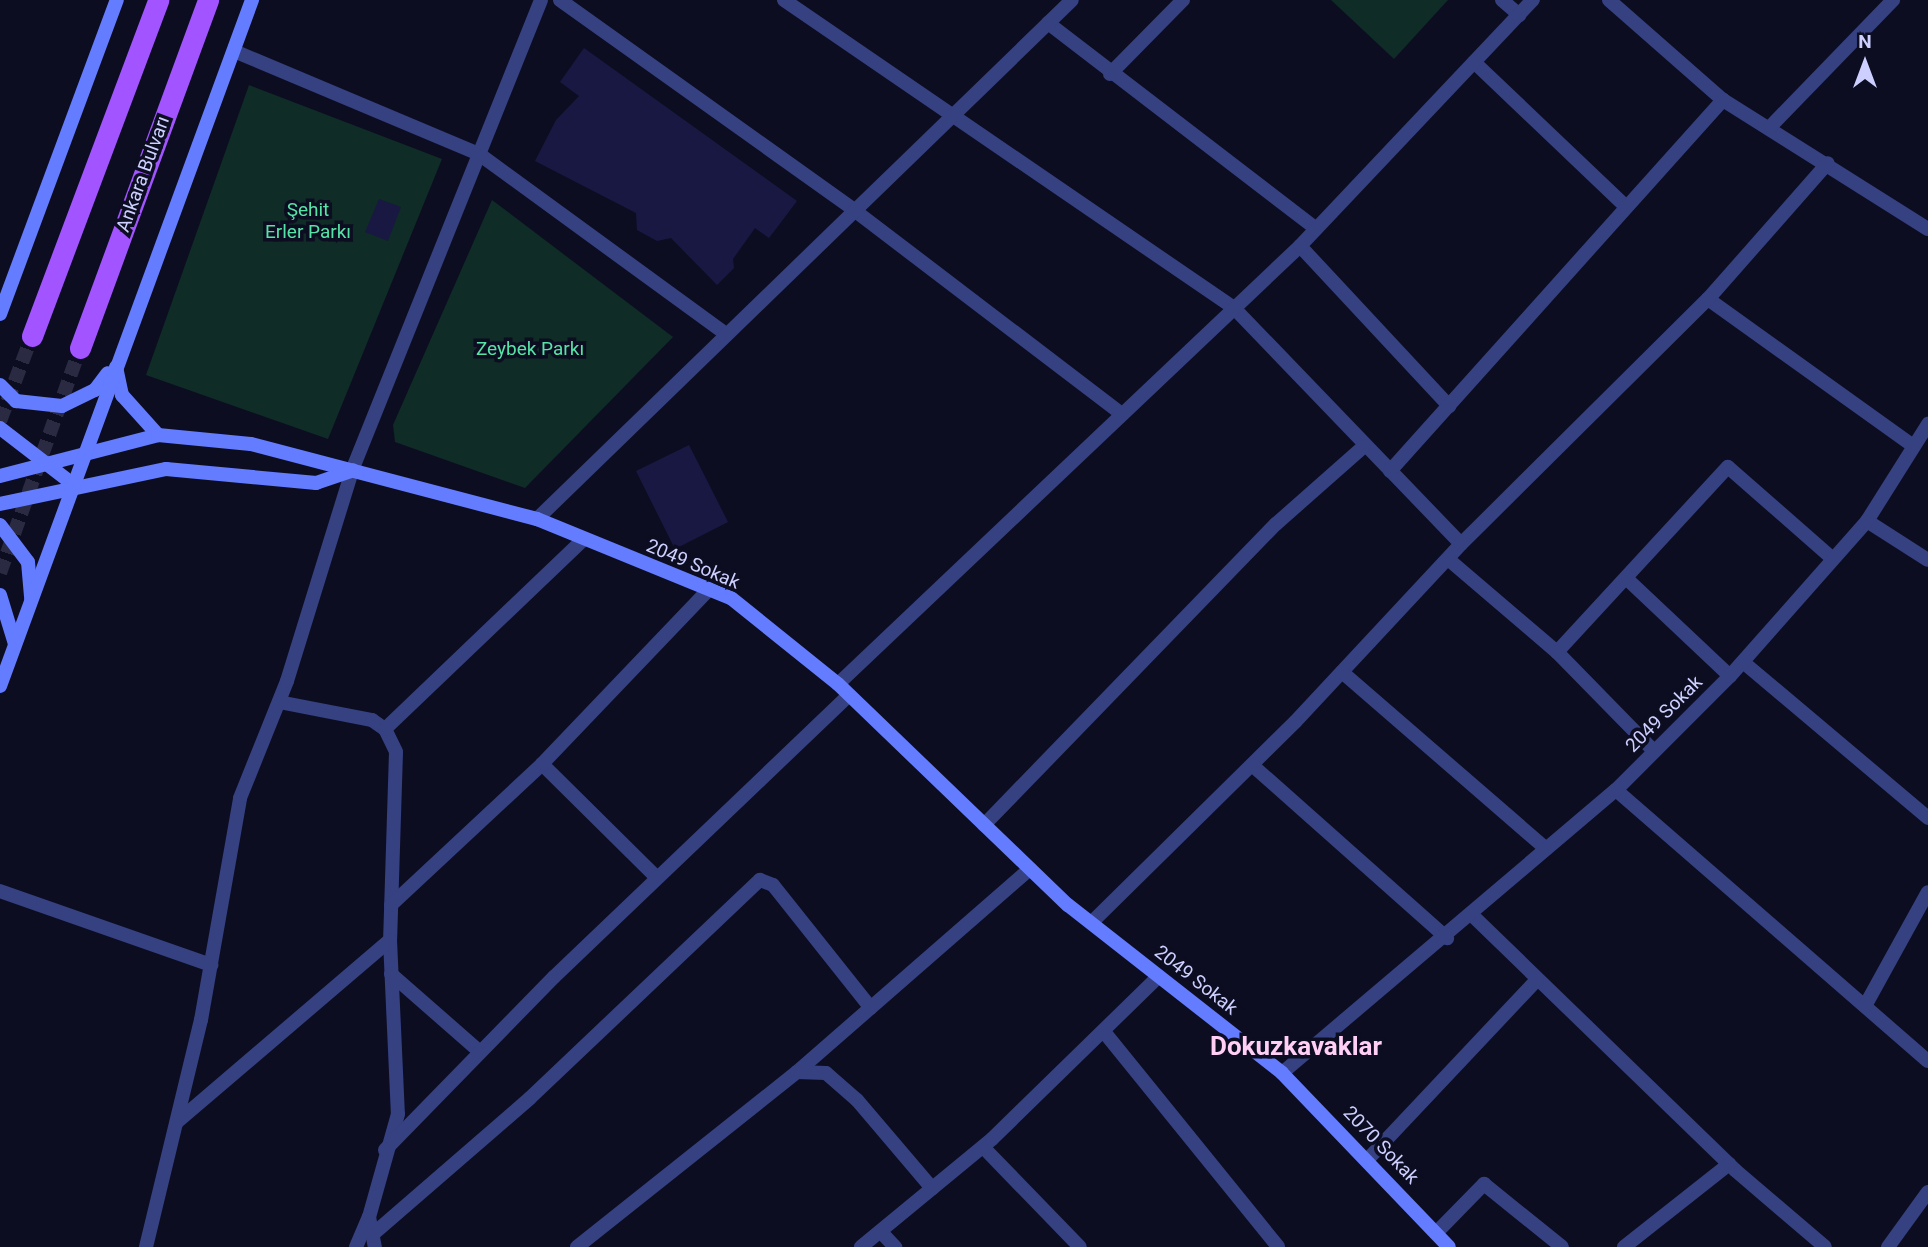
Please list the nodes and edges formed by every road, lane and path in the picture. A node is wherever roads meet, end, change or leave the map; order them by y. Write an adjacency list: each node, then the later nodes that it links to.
1 (117, 0): 31 (street)
2 (158, 0): 33 (main road)
3 (208, 0): 34 (main road, Ankara Bulvarı)
4 (252, 0): 16 (street)
5 (541, 0): 22 (street)
6 (559, 0): 25 (street)
7 (784, 0): 20 (street)
8 (1072, 0): 15 (street)
9 (1183, 0): 18 (street)
10 (1502, 0): 14 (street)
11 (1533, 0): 14 (street)
12 (1609, 0): 19 (street)
13 (1893, 0): 21 (street)
14 (1519, 15): 17 (street)
15 (1048, 23): 18 (street); 20 (street)
16 (234, 51): 22 (street); 35 (street)
17 (1474, 62): 24 (street); 26 (street)
18 (1110, 74): 26 (street)
19 (1723, 100): 21 (street); 24 (street)
20 (951, 111): 25 (street); 30 (street)
21 (1770, 127): 23 (street)
22 (479, 154): 32 (street); 46 (street)
23 (1828, 163): 27 (street); 29 (street)
24 (1625, 206): 37 (street)
25 (854, 210): 32 (street); 38 (street)
26 (1316, 229): 28 (street)
27 (1928, 229)
28 (1300, 246): 30 (street); 37 (street)
29 (1708, 299): 42 (street); 55 (street)
30 (1234, 308): 38 (street); 43 (street)
31 (0, 314)
32 (723, 332): 51 (street)
33 (32, 336)
34 (80, 348)
35 (115, 364): 36 (street); 41 (street); 44 (street)
36 (0, 385)
37 (1449, 406): 47 (street)
38 (1122, 414): 68 (street)
39 (1928, 424): 42 (street, 2049 Sokak)
40 (0, 428): 45 (street)
41 (158, 435): 44 (street, 2049 Sokak); 46 (street, 2049 Sokak)
42 (1912, 444): 52 (street, 2049 Sokak)
43 (1363, 447): 47 (street); 78 (street)
44 (87, 450): 45 (street, 2049 Sokak); 49 (street)
45 (44, 463): 48 (street, 2049 Sokak); 49 (street)
46 (352, 471): 49 (street); 51 (street, 2049 Sokak); 71 (street)
47 (1390, 471): 55 (street)
48 (0, 476)
49 (74, 485): 50 (street); 62 (street)
50 (0, 504)
51 (537, 519): 54 (street, 2049 Sokak)
52 (1867, 521): 56 (street, 2049 Sokak); 58 (street)
53 (0, 525): 62 (street)
54 (582, 541): 60 (street, 2049 Sokak); 72 (street)
55 (1461, 544): 57 (street)
56 (1832, 558): 59 (street); 65 (street, 2049 Sokak)
57 (1448, 559): 64 (street); 66 (street)
58 (1928, 560)
59 (1626, 578): 64 (street); 67 (street)
60 (709, 589): 68 (street, 2049 Sokak); 74 (street)
61 (0, 595): 63 (street)
62 (31, 604): 63 (street)
63 (15, 645): 69 (street)
64 (1557, 652): 73 (street)
65 (1744, 662): 67 (street, 2049 Sokak); 77 (street)
66 (1342, 672): 75 (street); 79 (street)
67 (1730, 676): 73 (street, 2049 Sokak)
68 (838, 684): 70 (street, 2049 Sokak)
69 (0, 686)
70 (849, 695): 78 (street, 2049 Sokak); 81 (street)
71 (279, 702): 72 (street); 89 (street)
72 (385, 729): 84 (street)
73 (1654, 751): 76 (street, 2049 Sokak)
74 (542, 764): 81 (street); 84 (street)
75 (1252, 765): 86 (street); 87 (street)
76 (1616, 790): 79 (street, 2049 Sokak); 93 (street)
77 (1928, 818)
78 (984, 825): 80 (street, 2049 Sokak)
79 (1546, 849): 85 (street, 2049 Sokak)
80 (1030, 869): 86 (street, 2049 Sokak); 94 (street)
81 (656, 877): 96 (street)
82 (0, 891): 89 (street)
83 (1928, 892): 93 (street)
84 (391, 905): 88 (street)
85 (1474, 916): 87 (street, 2049 Sokak); 92 (street)
86 (1091, 923): 91 (street, 2049 Sokak)
87 (1447, 939): 99 (street, 2049 Sokak)
88 (390, 940): 90 (street); 100 (street)
89 (211, 965): 100 (street)
90 (391, 974): 96 (street); 102 (street)
91 (1159, 976): 95 (street); 99 (street, 2049 Sokak)
92 (1537, 980): 103 (street); 104 (street)
93 (1865, 1006): 97 (street)
94 (871, 1008): 98 (street); 110 (street)
95 (1105, 1033): 101 (street); 117 (street)
96 (480, 1052): 102 (street)
97 (1928, 1061)
98 (797, 1072): 105 (street); 113 (street)
99 (1282, 1073): 103 (street, 2070 Sokak)
100 (177, 1122): 111 (street)
101 (983, 1147): 105 (street); 116 (street)
102 (385, 1150): 107 (street)
103 (1369, 1158): 109 (street, 2070 Sokak)
104 (1729, 1164): 120 (street); 121 (street)
105 (932, 1188): 108 (street)
106 (1928, 1192): 122 (street)
107 (369, 1217): 110 (street); 112 (street)
108 (881, 1232): 114 (street); 115 (street)
109 (1436, 1233): 118 (street, 2070 Sokak); 119 (street)
110 (374, 1241)
111 (146, 1247)
112 (356, 1247)
113 (577, 1247)
114 (861, 1247)
115 (895, 1247)
116 (1080, 1247)
117 (1278, 1247)
118 (1449, 1247)
119 (1562, 1247)
120 (1624, 1247)
121 (1825, 1247)
122 (1888, 1247)

